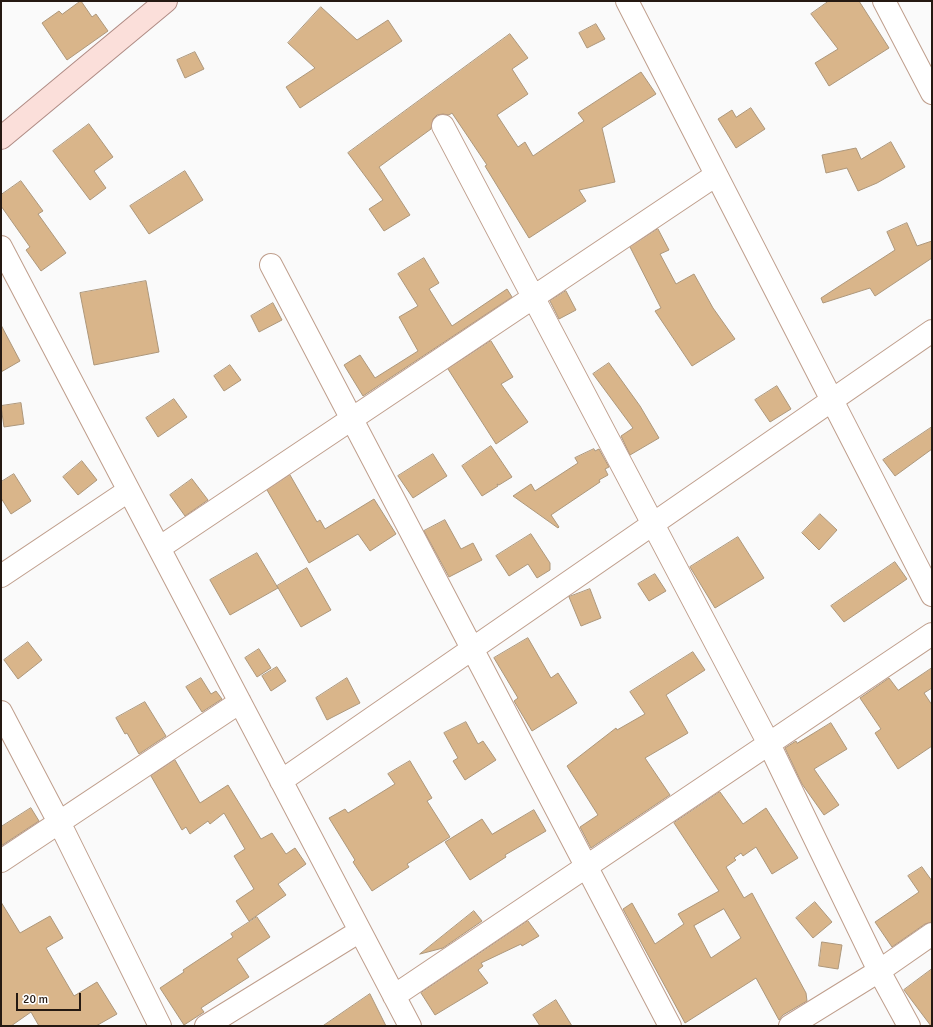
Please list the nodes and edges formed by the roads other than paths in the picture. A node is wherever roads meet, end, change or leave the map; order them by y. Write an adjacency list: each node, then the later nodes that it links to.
1 (166, 1): 6 (main road)
2 (627, 1): 7 (street)
3 (884, 1): 4 (street)
4 (932, 93)
5 (443, 126): 10 (street)
6 (1, 138)
7 (716, 175): 10 (street); 12 (street)
8 (1, 247): 14 (street)
9 (271, 264): 13 (street)
10 (533, 298): 13 (street); 15 (street)
11 (932, 331): 12 (street)
12 (832, 400): 15 (street); 18 (street)
13 (352, 419): 16 (street); 20 (street)
14 (128, 490): 16 (street); 17 (street)
15 (653, 524): 20 (street); 23 (street)
16 (159, 548): 21 (street)
17 (1, 576)
18 (932, 595)
19 (932, 634): 23 (street)
20 (472, 649): 24 (street); 27 (street)
21 (240, 702): 24 (street); 25 (street)
22 (1, 712): 25 (street)
23 (769, 744): 27 (street); 30 (street)
24 (282, 781): 28 (street)
25 (59, 823): 26 (street); 32 (street)
26 (1, 861)
27 (587, 867): 31 (street); 35 (street)
28 (360, 931): 31 (street); 33 (street)
29 (932, 934): 30 (street)
30 (879, 971): 36 (street); 37 (street)
31 (394, 996): 34 (street)
32 (160, 1026)
33 (206, 1026)
34 (410, 1026)
35 (670, 1026)
36 (790, 1026)
37 (909, 1026)

